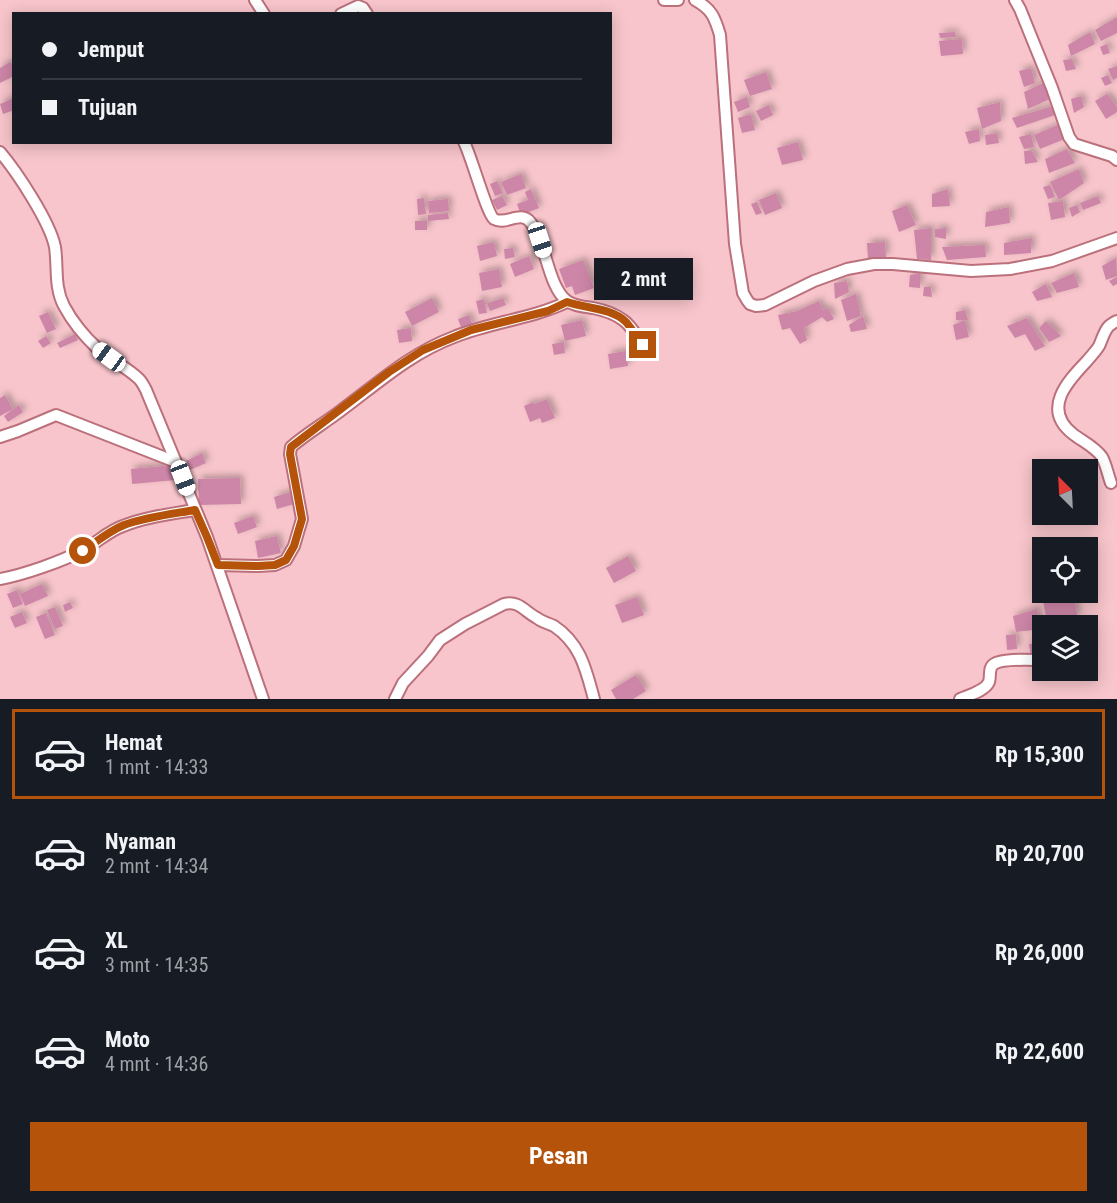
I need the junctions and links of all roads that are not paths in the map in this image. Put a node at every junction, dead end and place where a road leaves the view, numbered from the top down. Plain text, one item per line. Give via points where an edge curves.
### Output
1 (663, 0) edge
2 (678, 0) edge
3 (695, 0) edge
4 (1015, 0) edge
5 (345, 12) edge
6 (366, 12) edge
7 (465, 144) edge
8 (0, 152) edge
9 (1117, 160) edge
10 (1117, 238) edge
11 (567, 302) junction
12 (1117, 321) edge
13 (643, 345) dead end
14 (0, 437) edge
15 (176, 462) junction
16 (1112, 483) dead end
17 (195, 510) junction
18 (218, 565) junction
19 (0, 579) edge
20 (1032, 660) edge
21 (262, 699) edge
22 (395, 699) edge
23 (594, 699) edge
24 (960, 699) edge

1 - 2 street
3 - 10 street via 711,12 720,35 735,244 743,293 750,304 765,305 814,281 874,264 971,271 1010,269 1052,261
4 - 9 street via 1069,137 1074,144
5 - 6 street via 358,6
7 - 11 street via 489,215 501,222 521,216 532,223
8 - 15 street via 52,236 63,304 98,349 139,379
11 - 13 street via 603,310 624,320
11 - 18 street via 548,311 471,330 423,350 305,435 291,447 302,519 286,560 275,565
12 - 16 street via 1109,325 1098,347 1066,384 1058,414 1071,432 1102,457
14 - 15 street via 56,415
15 - 17 street
17 - 18 street
17 - 19 street via 123,525 83,551
18 - 21 street
20 - 24 street via 994,664 990,681
22 - 23 street via 403,683 440,640 510,602 572,641

